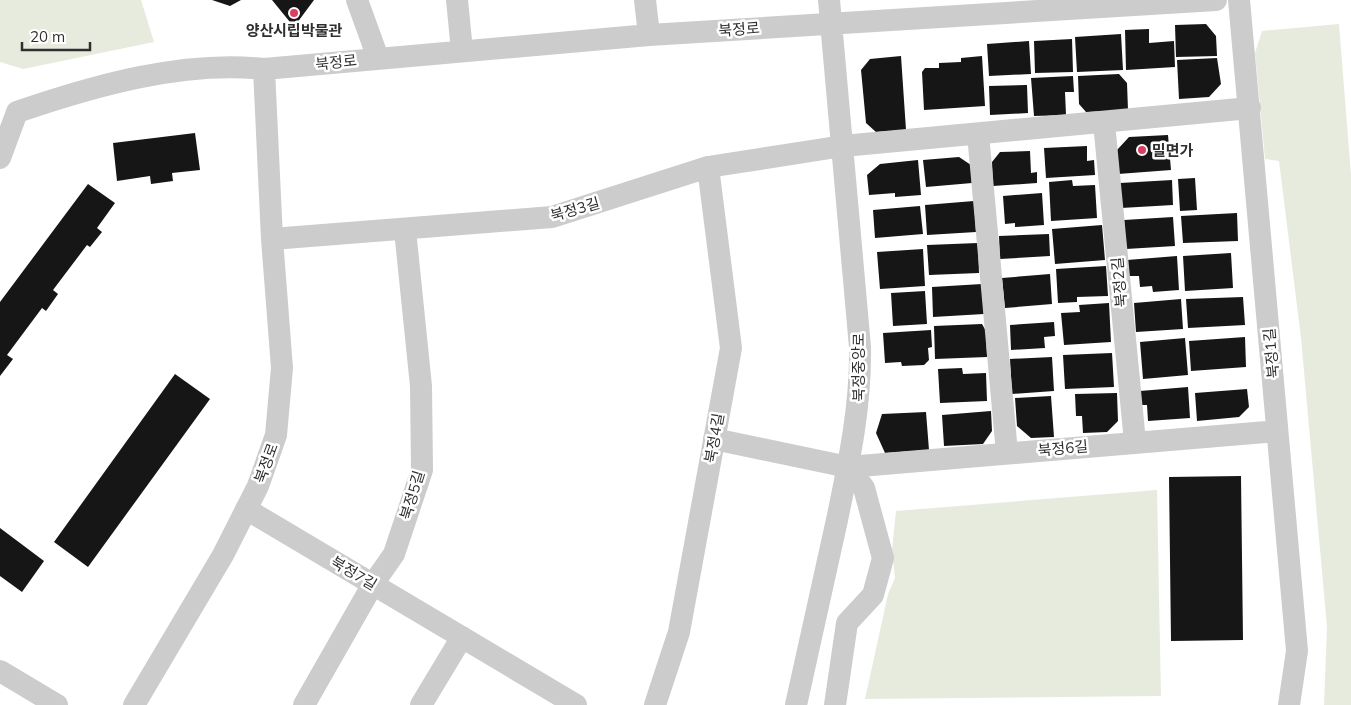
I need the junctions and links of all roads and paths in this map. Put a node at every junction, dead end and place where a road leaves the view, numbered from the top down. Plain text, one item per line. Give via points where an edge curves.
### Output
1 (357, 0) edge
2 (457, 0) edge
3 (645, 0) edge
4 (829, 0) edge
5 (1216, 0) edge
6 (1239, 0) edge
7 (1027, 6) edge
8 (832, 24) junction
9 (649, 35) junction
10 (462, 51) junction
11 (378, 58) junction
12 (264, 69) junction
13 (1250, 108) junction
14 (1104, 123) junction
15 (978, 134) junction
16 (843, 146) junction
17 (0, 158) edge
18 (708, 167) junction
19 (405, 230) junction
20 (272, 239) junction
21 (1277, 431) junction
22 (714, 440) junction
23 (1134, 442) junction
24 (1007, 453) junction
25 (848, 466) junction
26 (246, 509) junction
27 (373, 584) junction
28 (462, 637) junction
29 (0, 671) edge
30 (545, 697) edge
31 (57, 705) edge
32 (134, 705) edge
33 (304, 705) edge
34 (422, 705) edge
35 (576, 705) edge
36 (655, 705) edge
37 (796, 705) edge
38 (835, 705) edge
39 (1289, 705) edge

1 - 11 street
2 - 10 street
3 - 9 street
4 - 8 street, 북정중앙로
5 - 7 street, 북정로
6 - 13 street, 북정1길
7 - 8 street, 북정로
8 - 9 street, 북정로
8 - 16 street, 북정중앙로
9 - 10 street, 북정로
10 - 11 street, 북정로
11 - 12 street, 북정로
12 - 17 street, 북정로 via 233,66 162,74 84,89 17,112
12 - 20 street, 북정로
13 - 14 street
13 - 21 street, 북정1길
14 - 15 street
14 - 23 street, 북정2길
15 - 16 street
15 - 24 street
16 - 18 street, 북정3길
16 - 25 street, 북정중앙로 via 860,347 857,415
18 - 19 street, 북정3길 via 552,217
18 - 22 street, 북정4길 via 731,348
19 - 20 street, 북정3길
19 - 27 street, 북정5길 via 421,386 422,470 394,554
20 - 26 street, 북정로 via 282,368 279,404 276,435
21 - 23 street, 북정6길
21 - 39 street, 북정1길 via 1297,651
22 - 25 street, 북정6길
22 - 36 street, 북정4길 via 679,632
23 - 24 street, 북정6길
24 - 25 street, 북정6길
25 - 37 street, 북정중앙로
25 - 38 street via 864,488 884,558 873,595 847,623
26 - 27 street, 북정7길
26 - 32 street, 북정로 via 223,555
27 - 28 street, 북정7길
27 - 33 street, 북정5길
28 - 30 street, 북정7길
28 - 34 street
29 - 31 street
30 - 35 street, 북정7길

